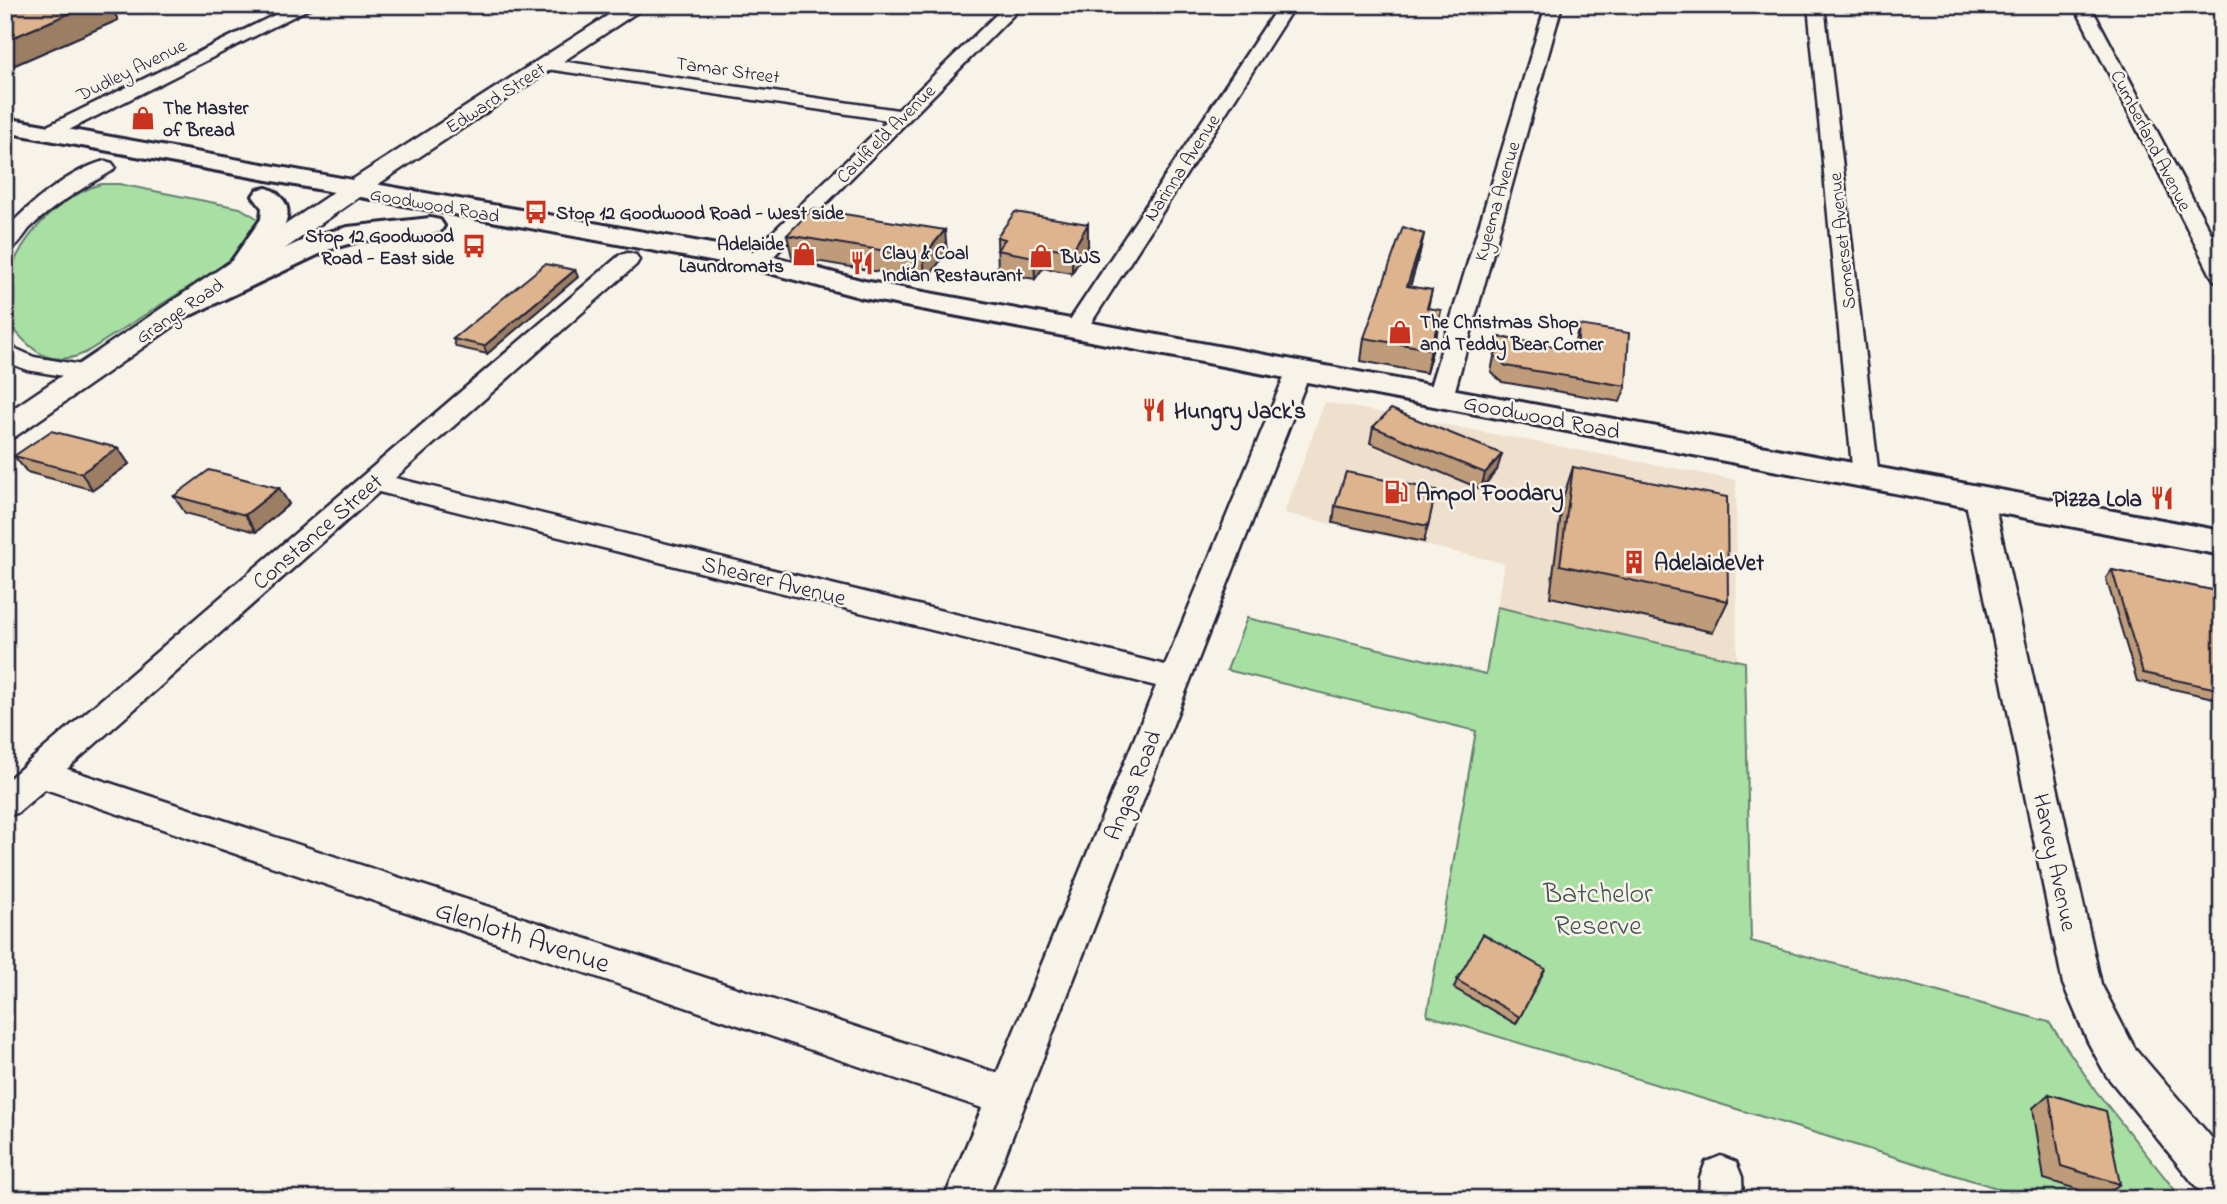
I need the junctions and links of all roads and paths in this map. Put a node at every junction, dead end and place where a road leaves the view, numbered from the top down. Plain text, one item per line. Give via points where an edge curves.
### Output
1 (308, 5) edge
2 (638, 5) edge
3 (990, 5) edge
4 (1287, 5) edge
5 (1816, 5) edge
6 (2082, 5) edge
7 (1014, 7) edge
8 (1549, 7) edge
9 (547, 64) junction
10 (902, 116) junction
11 (5, 125) edge
12 (48, 133) junction
13 (5, 148) edge
14 (105, 167) junction
15 (353, 190) junction
16 (266, 196) junction
17 (330, 208) junction
18 (430, 226) junction
19 (5, 245) edge
20 (628, 260) junction
21 (756, 261) junction
22 (240, 269) junction
23 (2222, 275) edge
24 (863, 289) junction
25 (182, 308) junction
26 (1076, 329) junction
27 (5, 351) edge
28 (1299, 370) junction
29 (88, 373) junction
30 (1440, 397) junction
31 (5, 429) edge
32 (1866, 477) junction
33 (374, 482) junction
34 (1979, 498) junction
35 (2222, 544) edge
36 (1175, 679) junction
37 (39, 773) junction
38 (5, 803) edge
39 (1007, 1097) junction
40 (2222, 1185) edge
41 (966, 1199) edge

1 - 12 street, Dudley Avenue
2 - 9 street, Edward Street
3 - 7 street
4 - 26 street, Narinna Avenue
5 - 32 street, Somerset Avenue
6 - 23 street, Cumberland Avenue
7 - 10 street, Caulfield Avenue
8 - 30 street, Kyeema Avenue
9 - 10 street, Tamar Street
9 - 15 street, Edward Street
10 - 21 street, Caulfield Avenue
11 - 12 main road, Goodwood Road
12 - 15 main road, Goodwood Road
13 - 14 main road, Goodwood Road
14 - 16 main road, Goodwood Road
14 - 19 street via 34,213
15 - 17 street, Grange Road
15 - 21 main road, Goodwood Road
16 - 17 main road, Goodwood Road
16 - 22 main road via 275,208 275,219
17 - 18 main road, Goodwood Road
17 - 22 street, Grange Road
18 - 20 main road, Goodwood Road
18 - 25 main road via 358,233 320,243
20 - 24 main road, Goodwood Road via 738,278
20 - 33 street, Constance Street
21 - 24 main road, Goodwood Road
22 - 25 street, Grange Road
24 - 26 main road, Goodwood Road
25 - 29 street, Grange Road
26 - 28 main road, Goodwood Road
27 - 29 street via 27,363
28 - 30 main road, Goodwood Road
28 - 36 street, Angas Road
29 - 31 street, Grange Road
30 - 32 main road, Goodwood Road
32 - 34 main road, Goodwood Road
33 - 36 street, Shearer Avenue
33 - 37 street, Constance Street
34 - 35 main road, Goodwood Road
34 - 40 street, Harvey Avenue via 2082,984 2100,1028 2127,1071
36 - 39 street, Angas Road
37 - 38 street, Constance Street
37 - 39 street, Glenloth Avenue
39 - 41 street, Angas Road

